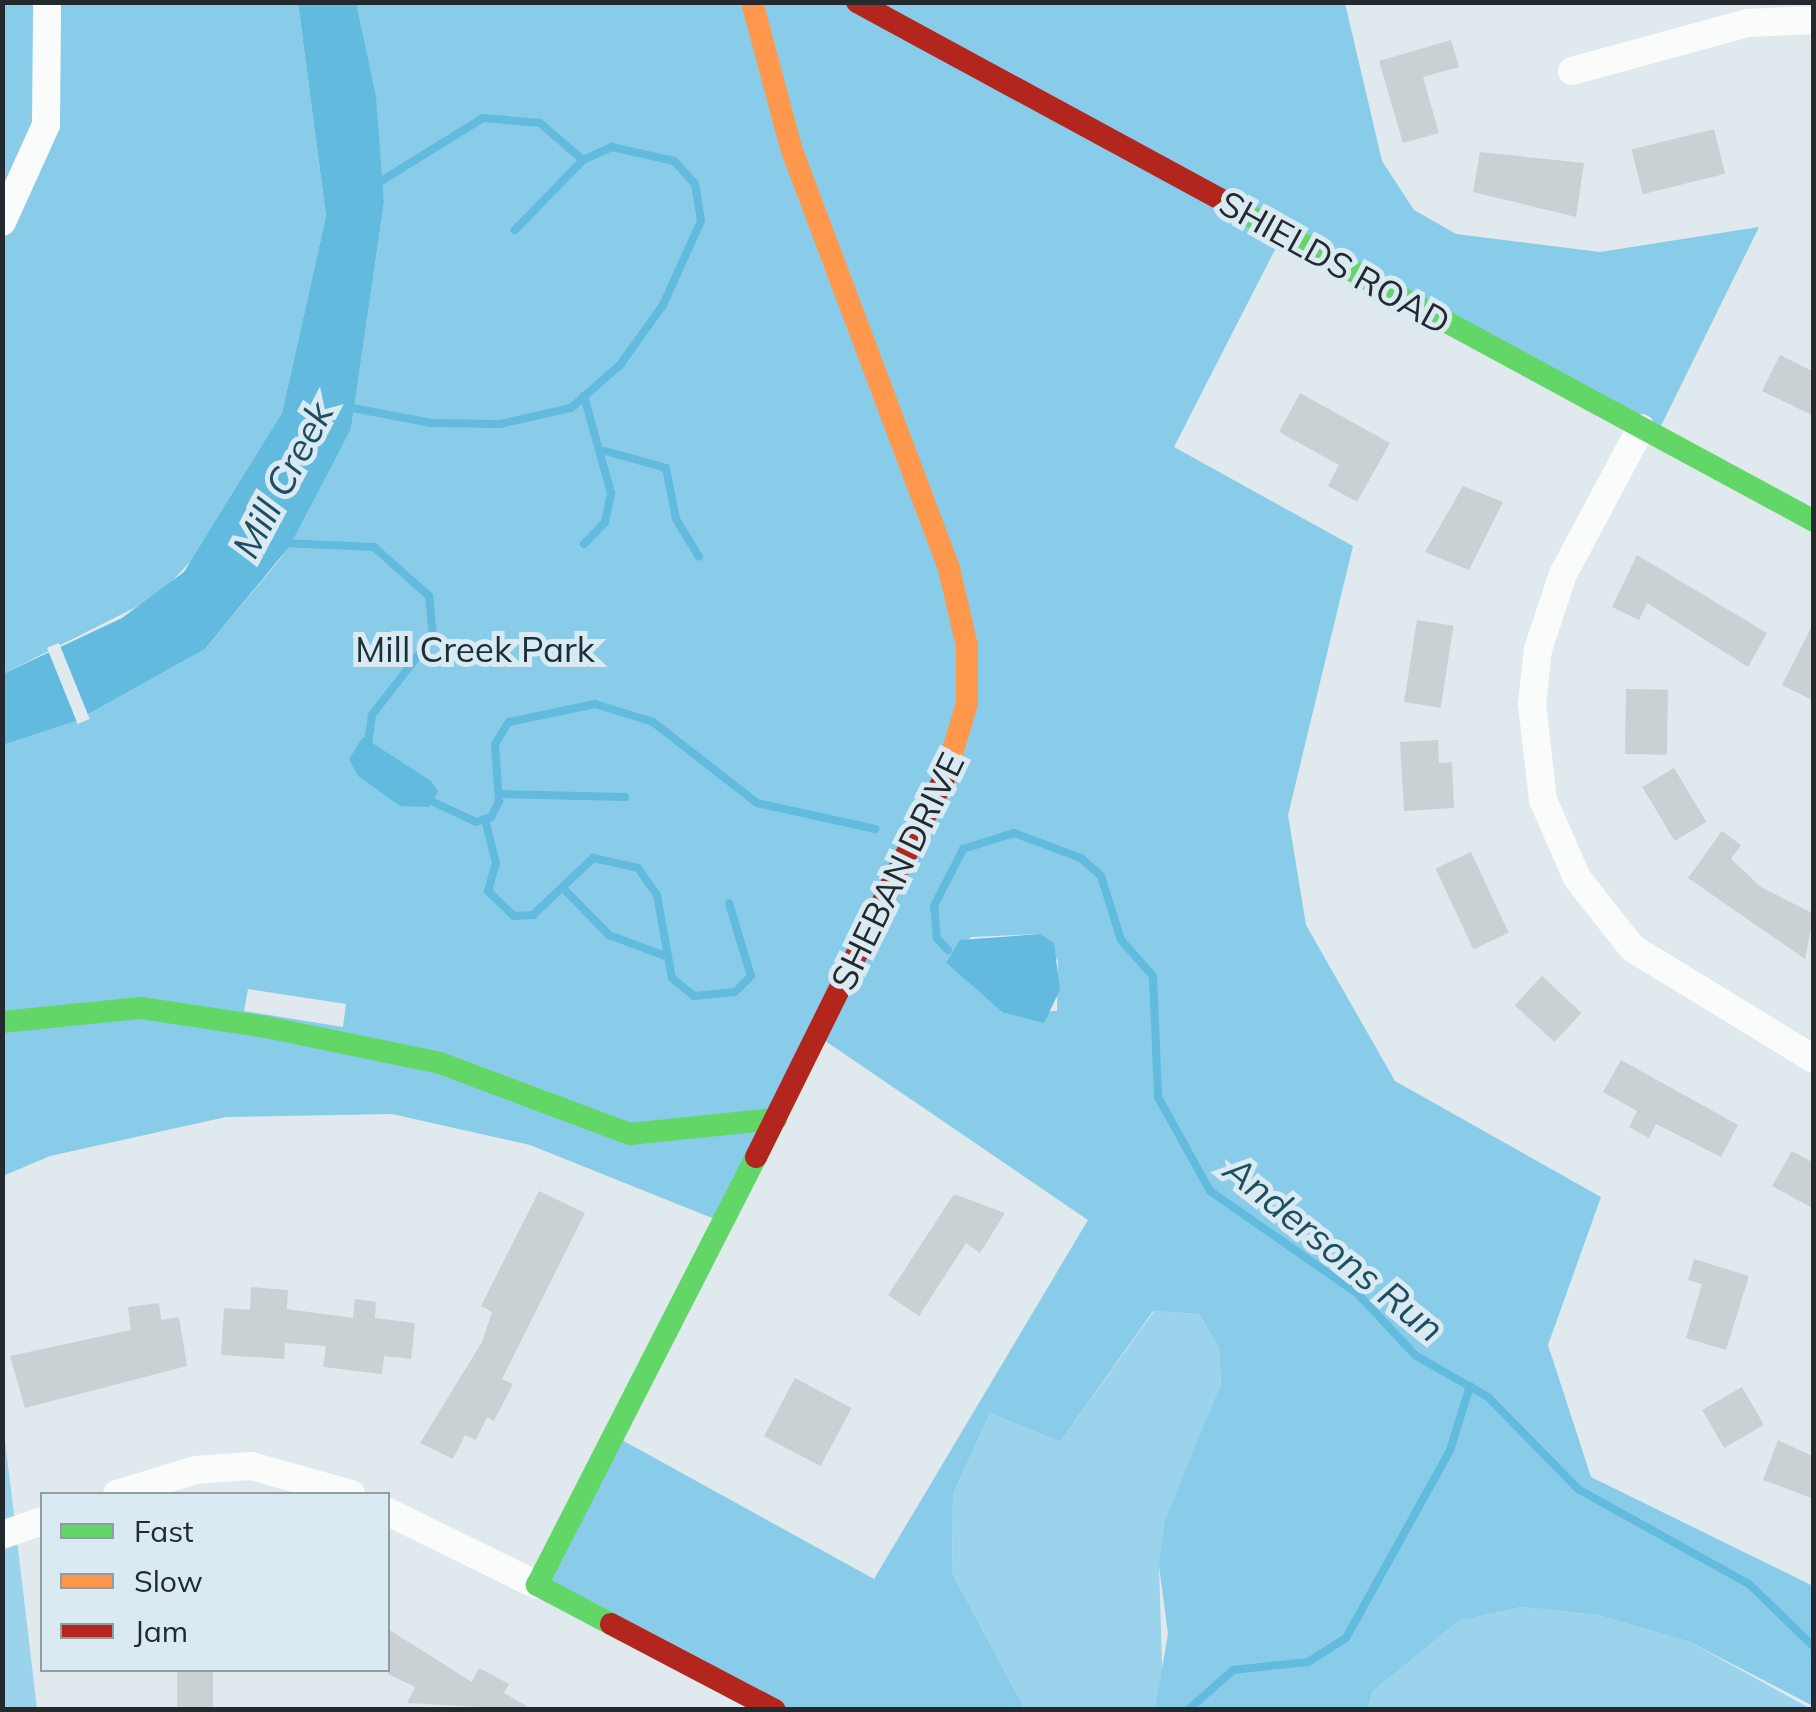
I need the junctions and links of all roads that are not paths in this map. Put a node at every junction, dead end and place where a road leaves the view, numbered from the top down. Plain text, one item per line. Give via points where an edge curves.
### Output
1 (47, 2) edge
2 (752, 2) edge
3 (857, 2) edge
4 (1814, 20) edge
5 (1572, 71) dead end
6 (2, 222) edge
7 (1641, 428) junction
8 (1814, 521) edge
9 (2, 1022) edge
10 (1814, 1059) edge
11 (776, 1119) junction
12 (124, 1492) edge
13 (344, 1492) edge
14 (390, 1513) edge
15 (40, 1522) edge
16 (2, 1536) edge
17 (537, 1585) junction
18 (775, 1710) edge

1 - 6 street via 46,125
2 - 11 street, SHEBAN DRIVE via 791,148 950,570 969,678 960,741 936,803
3 - 7 street, SHIELDS ROAD
4 - 5 street via 1748,23
7 - 8 street, SHIELDS ROAD
7 - 10 street via 1563,574 1538,649 1532,704 1543,800 1577,878 1632,948
9 - 11 street via 141,1008 266,1027 440,1062 630,1134
11 - 17 street, SHEBAN DRIVE
12 - 13 street via 196,1470 251,1466
14 - 17 street
15 - 16 street
17 - 18 street

